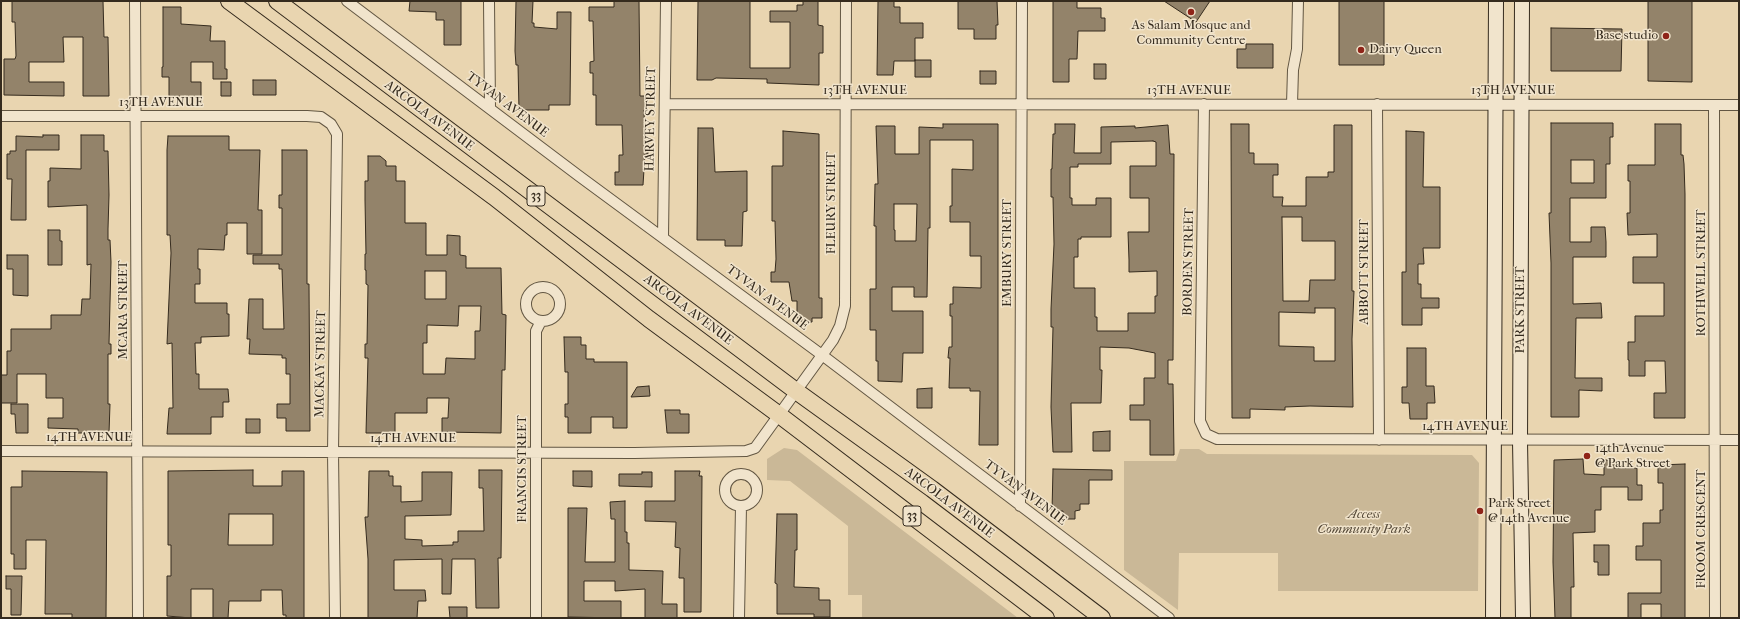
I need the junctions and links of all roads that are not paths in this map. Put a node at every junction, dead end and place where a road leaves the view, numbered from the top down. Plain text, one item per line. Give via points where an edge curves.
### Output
1 (135, 1) edge
2 (229, 1) edge
3 (277, 1) edge
4 (347, 1) edge
5 (489, 1) edge
6 (666, 1) edge
7 (846, 1) edge
8 (1022, 1) edge
9 (1298, 1) edge
10 (1496, 1) edge
11 (1522, 1) edge
12 (665, 104) junction
13 (846, 104) junction
14 (1022, 104) junction
15 (1204, 104) junction
16 (1292, 104) junction
17 (1377, 104) junction
18 (1496, 104) junction
19 (1521, 104) junction
20 (1714, 105) junction
21 (1739, 106) edge
22 (490, 108) junction
23 (1, 116) edge
24 (136, 117) junction
25 (321, 117) joint
26 (663, 237) junction
27 (541, 320) dead end
28 (822, 355) junction
29 (796, 391) junction
30 (778, 414) junction
31 (1200, 421) joint
32 (1379, 440) junction
33 (1715, 440) junction
34 (1739, 440) edge
35 (1495, 441) junction
36 (1520, 441) junction
37 (1, 451) edge
38 (138, 451) junction
39 (332, 452) junction
40 (536, 452) junction
41 (741, 506) dead end
42 (1020, 506) junction
43 (138, 618) edge
44 (335, 618) edge
45 (536, 618) edge
46 (739, 618) edge
47 (1046, 618) edge
48 (1102, 618) edge
49 (1169, 618) edge
50 (1493, 618) edge
51 (1523, 618) edge
52 (1715, 618) edge

1 - 24 street, MCARA STREET
2 - 30 main road, ARCOLA AVENUE / 33 via 494,197 649,319
3 - 29 main road, ARCOLA AVENUE / 33
4 - 22 street, TYVAN AVENUE
5 - 22 street
6 - 12 street, HARVEY STREET
7 - 13 street, FLEURY STREET
8 - 14 street, EMBURY STREET
9 - 16 street via 1298,49 1293,70
10 - 18 main road, PARK STREET
11 - 19 main road, PARK STREET
12 - 13 street, 13TH AVENUE
12 - 26 street, HARVEY STREET
13 - 14 street, 13TH AVENUE
13 - 28 street, FLEURY STREET via 845,306 840,326
14 - 15 street, 13TH AVENUE
14 - 42 street, EMBURY STREET
15 - 16 street, 13TH AVENUE
15 - 31 street, BORDEN STREET
16 - 17 street, 13TH AVENUE
17 - 18 street, 13TH AVENUE
17 - 32 street, ABBOTT STREET
18 - 19 street, 13TH AVENUE
18 - 35 main road, PARK STREET
19 - 20 street, 13TH AVENUE
19 - 36 main road, PARK STREET
20 - 21 street
20 - 33 street, ROTHWELL STREET
22 - 26 street, TYVAN AVENUE
23 - 24 street, 13TH AVENUE
24 - 25 street, 13TH AVENUE
24 - 38 street, MCARA STREET
25 - 39 street, MACKAY STREET via 331,124 336,134
26 - 28 street, TYVAN AVENUE
27 - 40 street, FRANCIS STREET via 536,331
28 - 29 street, FLEURY STREET
28 - 42 street, TYVAN AVENUE
29 - 30 street, 14TH AVENUE
29 - 48 main road, ARCOLA AVENUE / 33 via 932,489
30 - 40 street, 14TH AVENUE via 755,448 746,451
30 - 47 main road, ARCOLA AVENUE / 33
31 - 32 street, 14TH AVENUE via 1206,434 1218,439
32 - 35 street, 14TH AVENUE
33 - 34 street, 14TH AVENUE
33 - 36 street, 14TH AVENUE
33 - 52 street, FROOM CRESCENT
35 - 36 street, 14TH AVENUE
35 - 50 main road, PARK STREET
36 - 51 main road, PARK STREET
37 - 38 street, 14TH AVENUE
38 - 39 street, 14TH AVENUE
38 - 43 street, MCARA STREET
39 - 40 street, 14TH AVENUE
39 - 44 street, MACKAY STREET
40 - 45 street, FRANCIS STREET
41 - 46 street
42 - 49 street, TYVAN AVENUE

